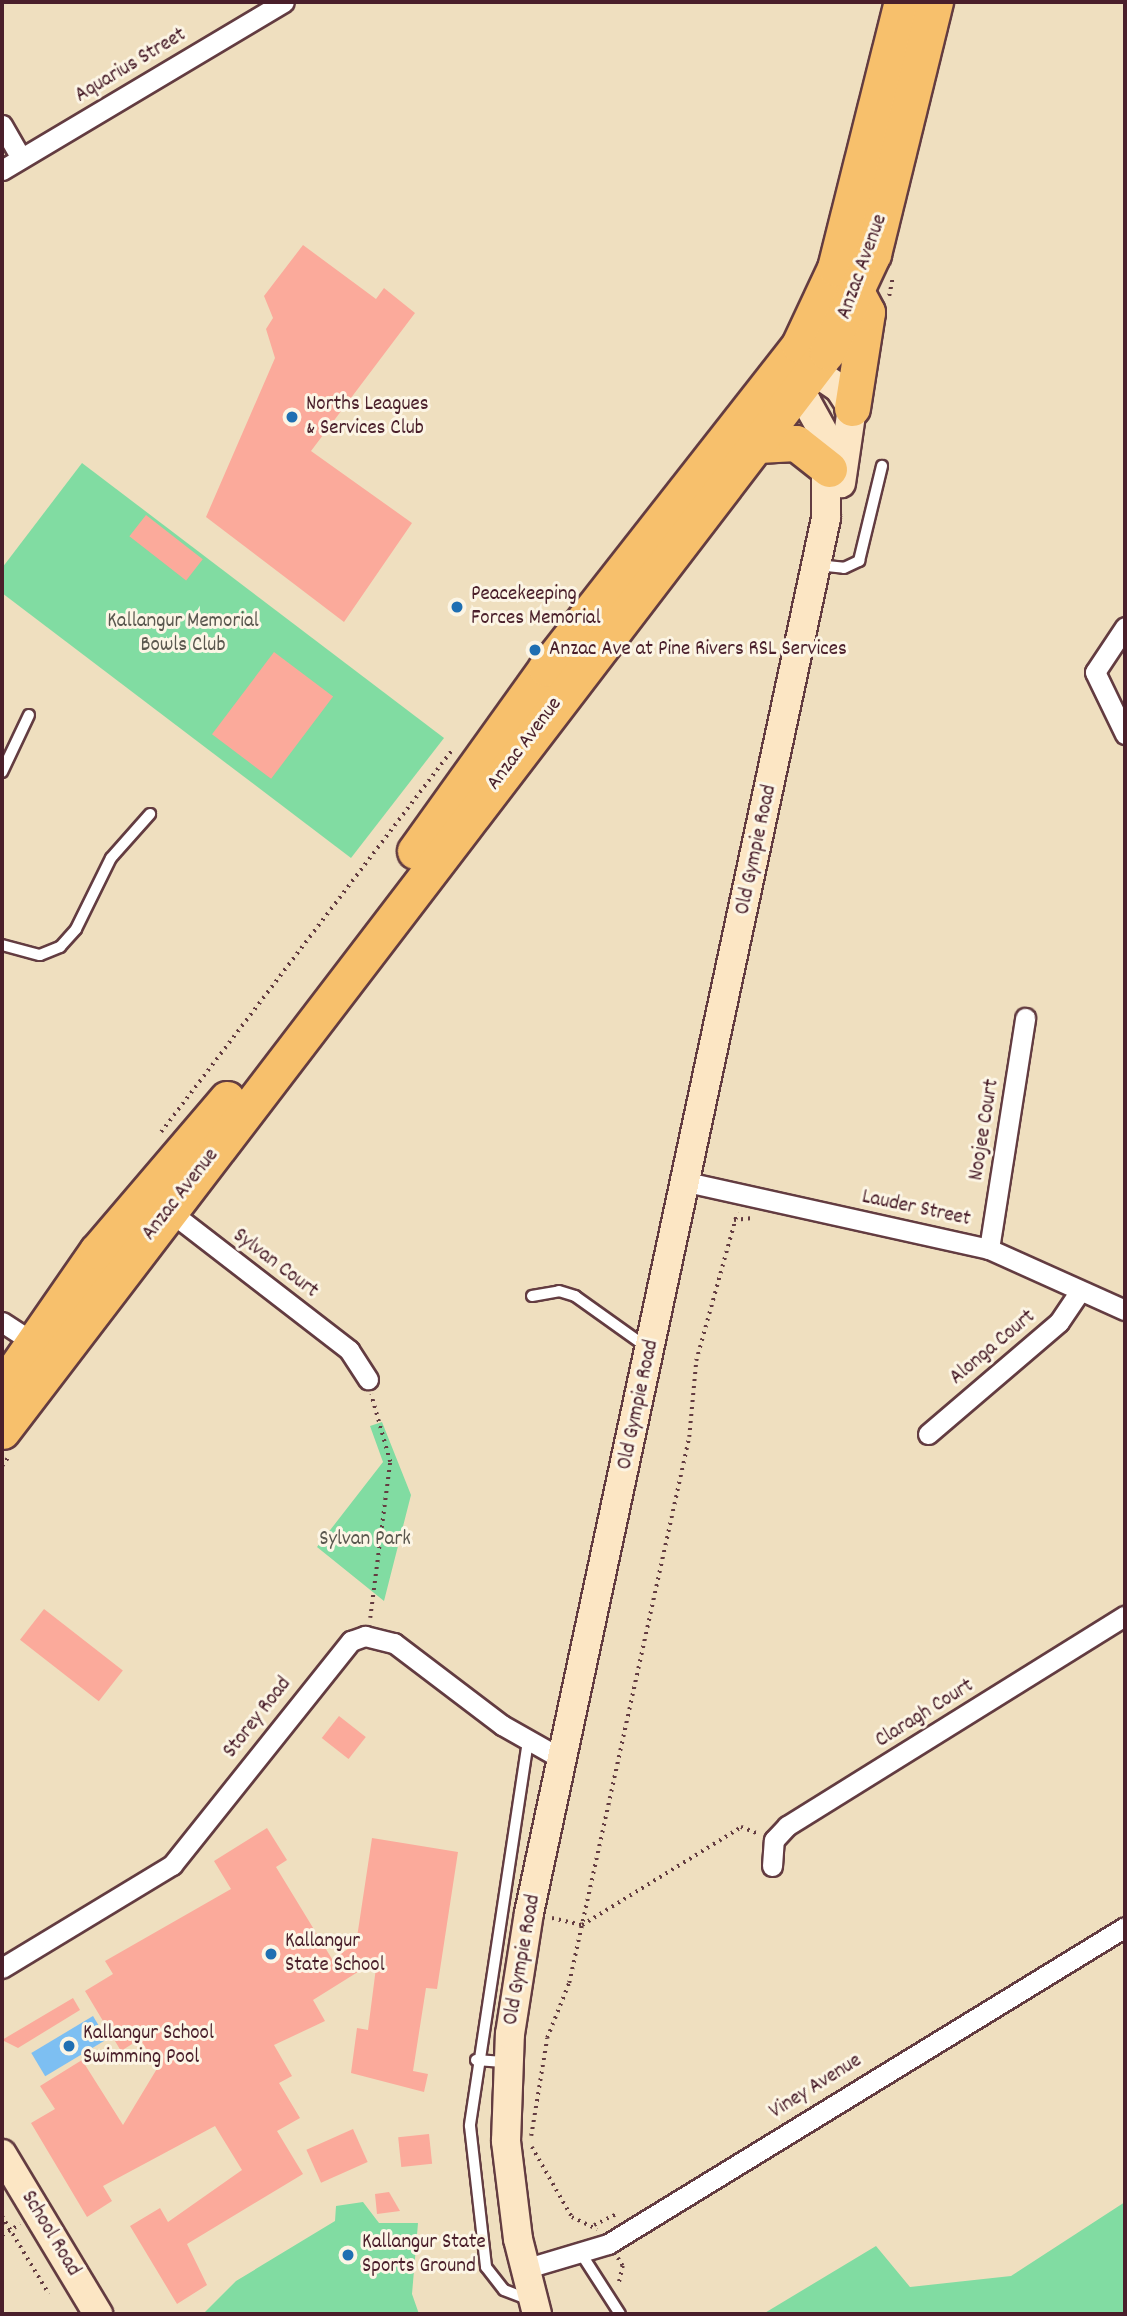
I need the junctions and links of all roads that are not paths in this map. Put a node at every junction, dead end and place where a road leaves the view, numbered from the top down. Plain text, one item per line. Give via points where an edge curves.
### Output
1 (284, 2) edge
2 (902, 2) edge
3 (935, 2) edge
4 (2, 125) edge
5 (21, 158) junction
6 (2, 170) edge
7 (858, 295) junction
8 (796, 373) junction
9 (852, 408) junction
10 (758, 445) junction
11 (882, 466) dead end
12 (829, 484) junction
13 (817, 565) junction
14 (1125, 627) edge
15 (29, 715) dead end
16 (1125, 734) edge
17 (486, 749) junction
18 (2, 772) edge
19 (150, 814) dead end
20 (2, 945) edge
21 (1025, 1018) dead end
22 (687, 1182) junction
23 (157, 1201) junction
24 (989, 1249) junction
25 (1080, 1291) junction
26 (532, 1296) dead end
27 (1125, 1310) edge
28 (2, 1322) edge
29 (45, 1350) junction
30 (651, 1350) junction
31 (368, 1379) road end
32 (2, 1388) edge
33 (2, 1431) edge
34 (928, 1434) dead end
35 (1125, 1616) edge
36 (528, 1741) junction
37 (562, 1759) junction
38 (772, 1866) dead end
39 (1125, 1927) edge
40 (2, 1968) edge
41 (476, 2060) junction
42 (508, 2062) junction
43 (2, 2154) edge
44 (582, 2255) junction
45 (524, 2269) junction
46 (534, 2307) edge
47 (98, 2314) edge
48 (620, 2314) edge

1 - 5 street, Aquarius Street
2 - 8 highway, Anzac Avenue via 835,268
3 - 7 highway, Anzac Avenue
4 - 5 street
5 - 6 street, Aquarius Street
7 - 8 highway, Anzac Avenue
7 - 9 highway via 867,312
8 - 9 main road via 839,388
8 - 10 highway, Anzac Avenue
8 - 12 main road, Old Gympie Road via 827,437
8 - 17 highway, Anzac Avenue
9 - 12 main road, Old Gympie Road via 841,483
10 - 12 highway via 796,443
10 - 17 highway, Anzac Avenue
11 - 13 lane via 859,561 844,568
12 - 13 main road, Old Gympie Road
13 - 22 main road, Old Gympie Road
14 - 16 street via 1095,672
15 - 18 lane
17 - 23 highway, Anzac Avenue
19 - 20 lane via 111,858 76,929 60,947 40,955
21 - 24 street, Noojee Court
22 - 24 street, Lauder Street
22 - 30 main road, Old Gympie Road
23 - 29 highway, Anzac Avenue
23 - 31 street, Sylvan Court via 349,1350
24 - 25 street, Lauder Street
25 - 27 street, Lauder Street
25 - 34 street, Alonga Court via 1059,1322
26 - 30 lane via 559,1290 575,1296
28 - 29 street
29 - 32 highway, Anzac Avenue
29 - 33 highway, Anzac Avenue
30 - 37 main road, Old Gympie Road
35 - 38 street, Claragh Court via 774,1840
36 - 37 street
36 - 40 street, Storey Road via 394,1643 365,1636 340,1650 172,1865
36 - 41 lane
37 - 42 main road, Old Gympie Road via 529,1913
39 - 44 street, Viney Avenue via 608,2244
41 - 42 lane
41 - 46 lane via 470,2126 486,2267 504,2290
42 - 45 main road, Old Gympie Road via 506,2141
43 - 47 main road, School Road
44 - 45 street, Viney Avenue
44 - 48 lane
45 - 46 main road, Old Gympie Road

